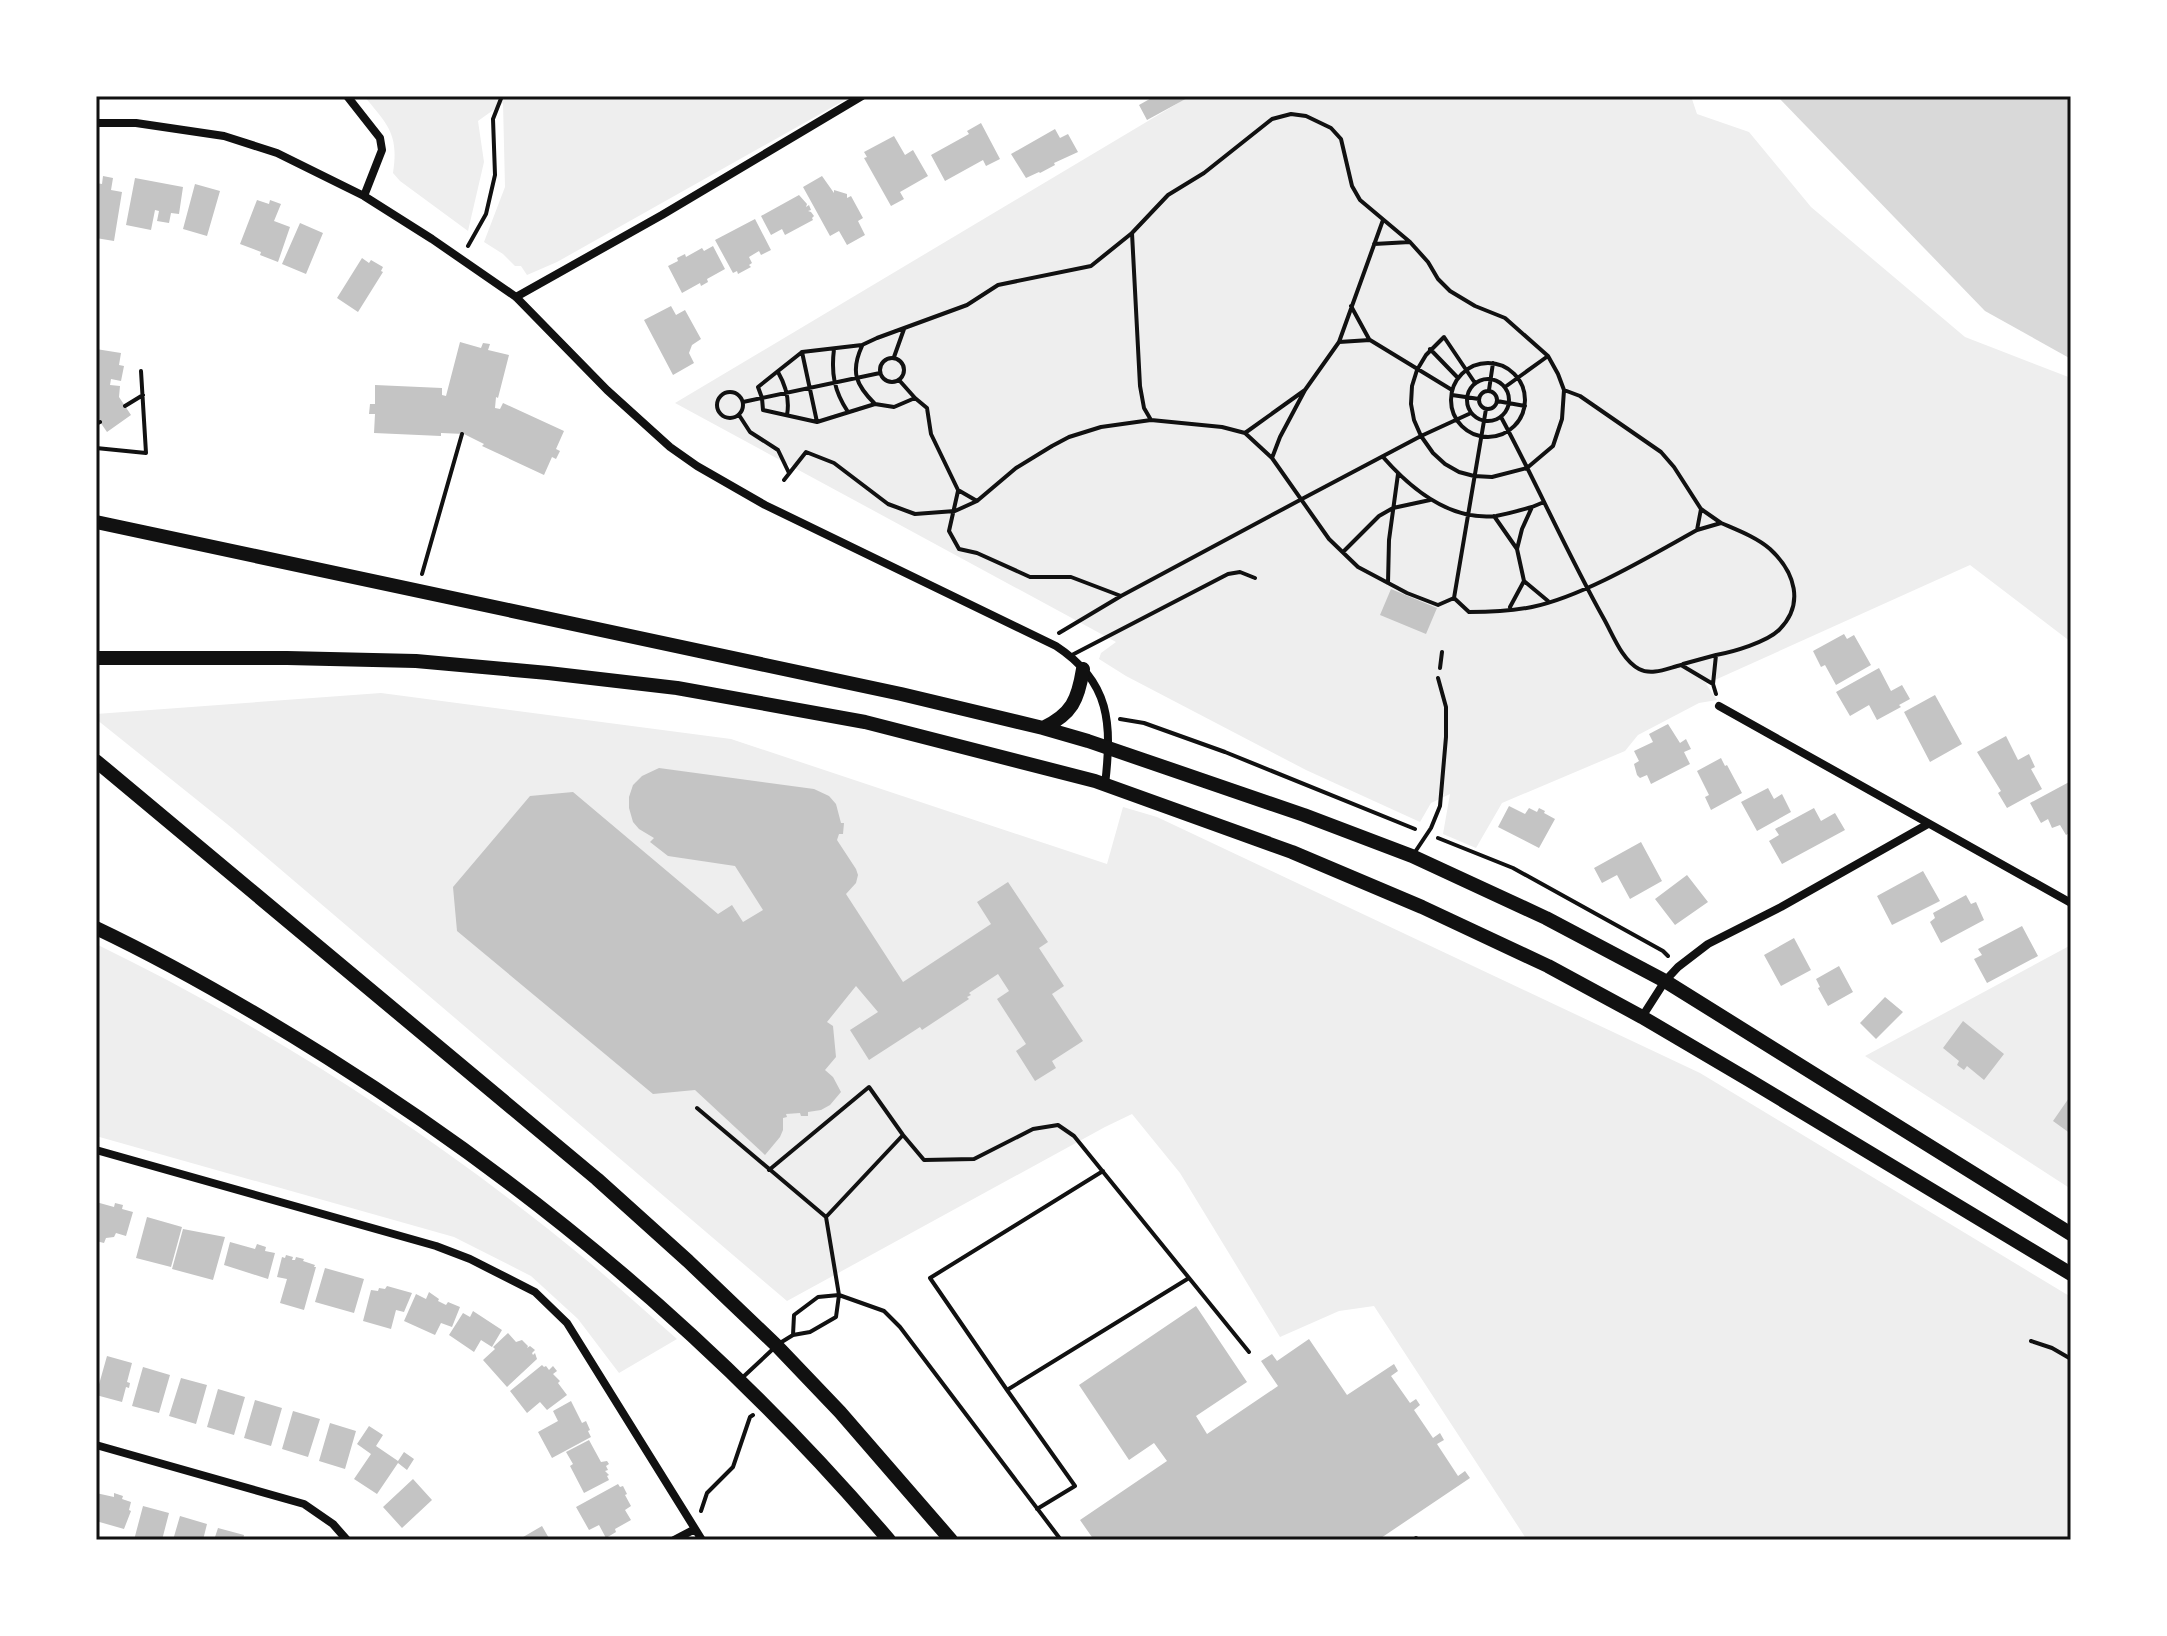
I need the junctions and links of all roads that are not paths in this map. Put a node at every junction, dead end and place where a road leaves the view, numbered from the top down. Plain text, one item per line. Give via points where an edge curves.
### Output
1 (347, 96) edge
2 (862, 96) edge
3 (96, 123) edge
4 (364, 196) junction
5 (516, 297) junction
6 (141, 371) dead end
7 (143, 395) junction
8 (125, 406) dead end
9 (96, 448) edge
10 (96, 522) edge
11 (1255, 578) dead end
12 (1070, 656) junction
13 (96, 658) edge
14 (1083, 669) junction
15 (1438, 678) dead end
16 (1719, 706) road end
17 (1043, 728) junction
18 (1110, 748) junction
19 (96, 761) edge
20 (1105, 785) junction
21 (1928, 824) junction
22 (1412, 856) junction
23 (2071, 903) edge
24 (96, 928) edge
25 (1665, 981) junction
26 (1642, 1017) junction
27 (697, 1108) dead end
28 (903, 1135) junction
29 (96, 1150) edge
30 (769, 1170) junction
31 (1103, 1171) junction
32 (826, 1217) junction
33 (2071, 1234) edge
34 (2071, 1274) edge
35 (1189, 1278) junction
36 (839, 1295) junction
37 (793, 1335) junction
38 (777, 1346) junction
39 (1249, 1352) dead end
40 (740, 1380) junction
41 (1007, 1390) junction
42 (96, 1445) edge
43 (1037, 1509) junction
44 (695, 1529) junction
45 (347, 1540) edge
46 (674, 1540) edge
47 (702, 1540) edge
48 (889, 1540) edge
49 (951, 1540) edge
50 (1061, 1540) edge

1 - 4 street via 380,138 382,150
2 - 5 street
3 - 4 street via 136,123 224,136 277,153
4 - 5 street
5 - 12 street via 617,399 697,466
6 - 7 lane
7 - 8 lane
7 - 9 lane via 146,453
10 - 17 main road
11 - 12 lane via 1228,574
12 - 14 street
13 - 20 main road via 416,661 677,688 865,722
14 - 17 main road via 1071,707
14 - 18 street via 1102,698
15 - 22 lane via 1446,707 1440,806
16 - 21 street
17 - 18 main road
18 - 20 street
18 - 22 main road
19 - 38 main road via 597,1179
20 - 26 main road via 1292,852 1422,907
21 - 23 street
21 - 25 street via 1708,944
22 - 25 main road
24 - 40 main road via 278,1026 452,1140 600,1253
25 - 26 street
25 - 33 main road
26 - 34 main road
27 - 30 lane
28 - 30 lane via 869,1087
28 - 31 lane via 924,1160 974,1159 1033,1129 1058,1125
28 - 32 lane
29 - 44 street via 436,1246 535,1292 567,1323
30 - 32 lane
31 - 35 lane
31 - 41 lane via 930,1278
32 - 36 lane
35 - 39 lane
35 - 41 lane
36 - 37 lane via 836,1317
36 - 37 lane via 818,1297 794,1315
36 - 43 lane via 892,1319
37 - 38 lane
38 - 40 lane
38 - 49 main road
40 - 48 main road
41 - 43 lane via 1075,1486
42 - 45 street via 304,1504
43 - 50 lane
44 - 46 street
44 - 47 street

